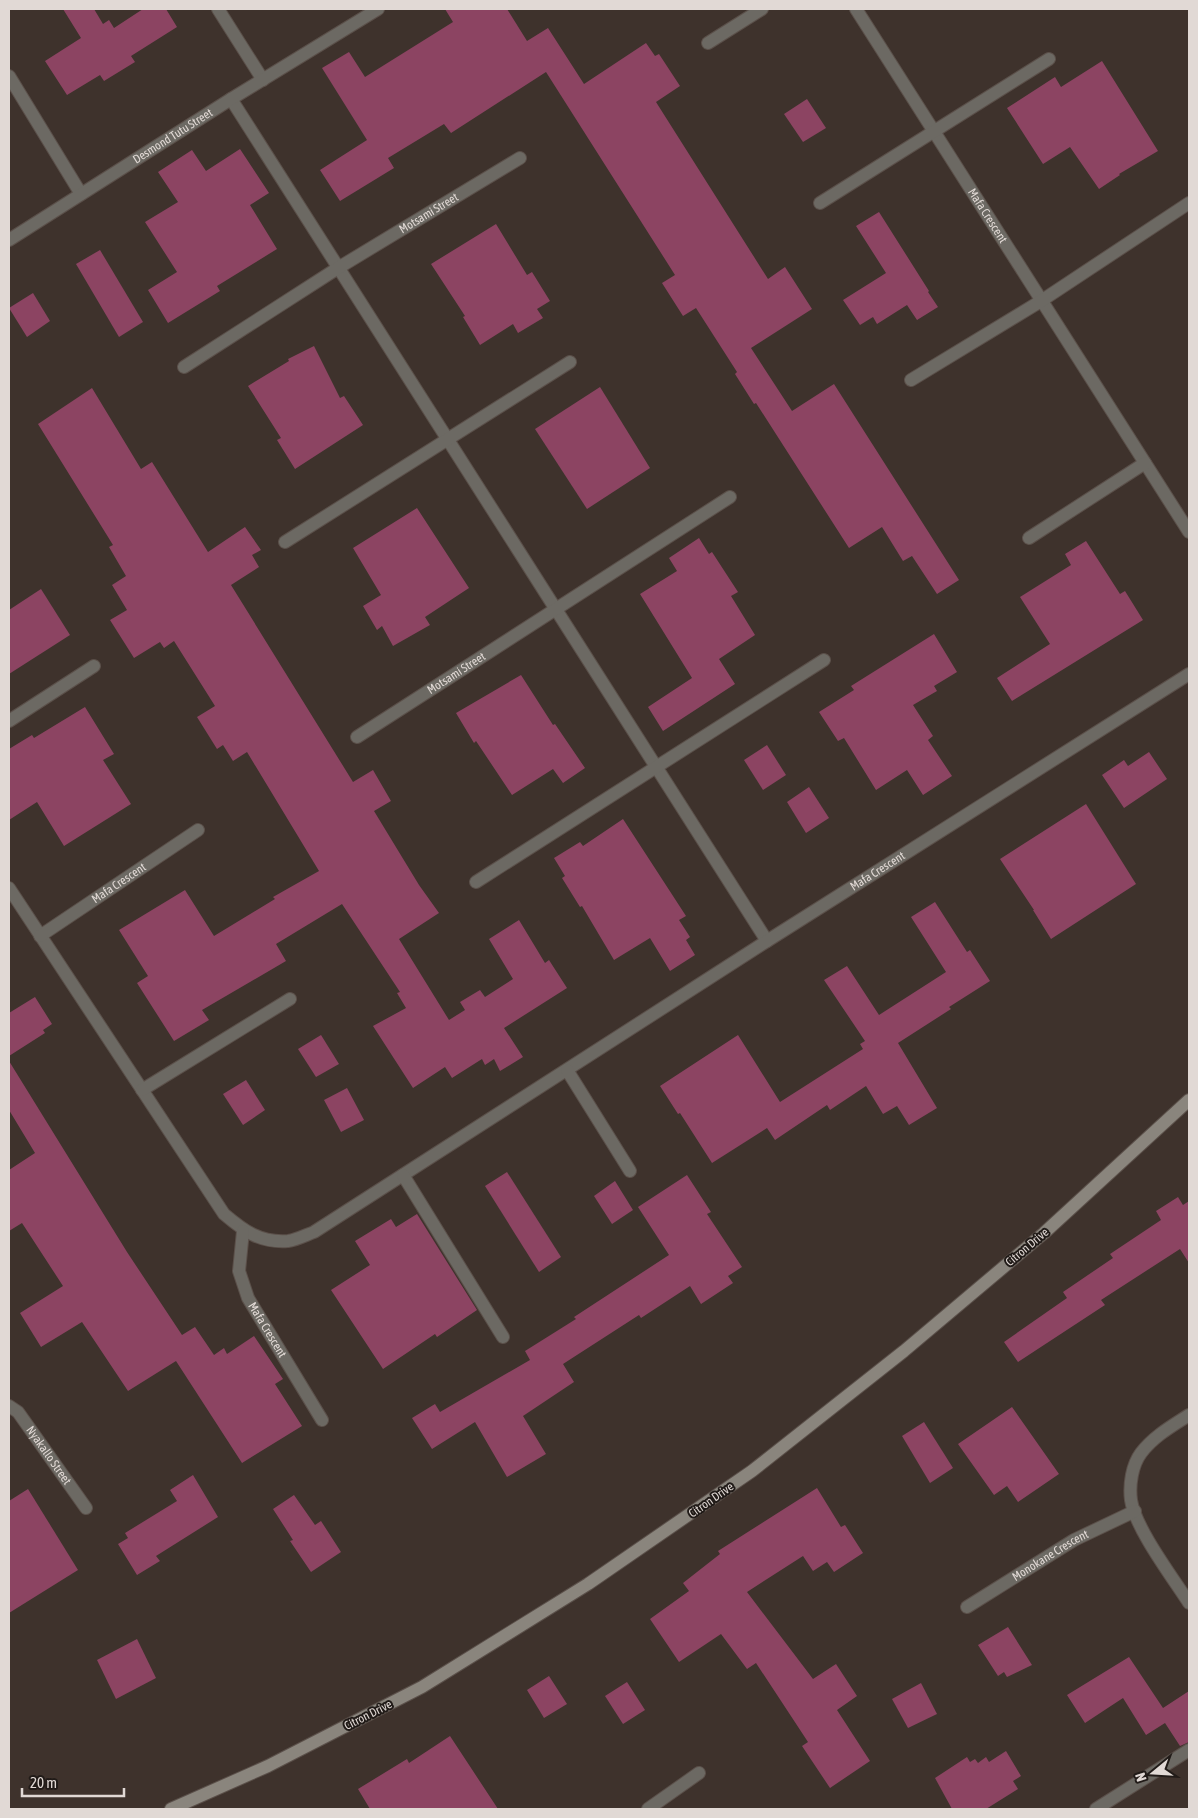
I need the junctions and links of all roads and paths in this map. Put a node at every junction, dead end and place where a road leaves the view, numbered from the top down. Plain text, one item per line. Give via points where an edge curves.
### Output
1 (218, 9) edge
2 (378, 9) edge
3 (762, 9) edge
4 (856, 9) edge
5 (708, 43) dead end
6 (1050, 59) dead end
7 (9, 76) edge
8 (263, 80) junction
9 (231, 99) junction
10 (934, 132) junction
11 (520, 158) dead end
12 (81, 194) junction
13 (820, 202) dead end
14 (1189, 203) edge
15 (9, 240) edge
16 (338, 268) junction
17 (1041, 301) junction
18 (570, 362) dead end
19 (184, 367) dead end
20 (911, 380) dead end
21 (447, 438) junction
22 (1145, 462) junction
23 (730, 497) dead end
24 (1189, 532) edge
25 (1029, 538) dead end
26 (285, 542) dead end
27 (556, 609) junction
28 (824, 660) dead end
29 (94, 666) dead end
30 (1189, 674) edge
31 (9, 721) edge
32 (357, 737) dead end
33 (657, 767) junction
34 (198, 830) dead end
35 (476, 882) dead end
36 (9, 888) edge
37 (40, 936) junction
38 (767, 941) junction
39 (290, 999) dead end
40 (566, 1070) junction
41 (142, 1090) junction
42 (1189, 1100) edge
43 (630, 1171) dead end
44 (403, 1175) junction
45 (243, 1231) junction
46 (503, 1337) dead end
47 (9, 1406) edge
48 (1189, 1415) edge
49 (322, 1420) dead end
50 (86, 1508) dead end
51 (1135, 1511) junction
52 (1189, 1603) edge
53 (967, 1607) dead end
54 (1189, 1750) edge
55 (699, 1773) dead end
56 (171, 1809) edge
57 (648, 1809) edge
58 (1096, 1809) edge

1 - 8 street
2 - 8 street, Desmond Tutu Street
3 - 5 street
4 - 10 street, Mafa Crescent
6 - 10 street
7 - 12 street
8 - 9 street, Desmond Tutu Street
9 - 12 street, Desmond Tutu Street
9 - 16 street
10 - 13 street
10 - 17 street, Mafa Crescent
11 - 16 street, Motsami Street
12 - 15 street, Desmond Tutu Street
14 - 17 street
16 - 19 street, Motsami Street
16 - 21 street
17 - 20 street
17 - 22 street, Mafa Crescent
18 - 21 street
21 - 26 street
21 - 27 street
22 - 24 street, Mafa Crescent
22 - 25 street
23 - 27 street, Motsami Street
27 - 32 street, Motsami Street
27 - 33 street
28 - 33 street
29 - 31 street
30 - 38 street, Mafa Crescent
33 - 35 street
33 - 38 street
34 - 37 street, Mafa Crescent
36 - 37 street, Mafa Crescent
37 - 41 street, Mafa Crescent
38 - 40 street, Mafa Crescent
39 - 41 street
40 - 43 street
40 - 44 street, Mafa Crescent
41 - 45 street, Mafa Crescent via 224,1214
42 - 56 street, Citron Drive via 1044,1232 752,1472 588,1584 422,1687 268,1766
44 - 45 street, Mafa Crescent via 314,1232 289,1241 266,1239
44 - 46 street
45 - 49 street, Mafa Crescent via 240,1271 248,1298
47 - 50 street, Nyakallo Street via 18,1412
48 - 51 street via 1159,1434 1140,1454 1131,1475 1131,1500
51 - 52 street via 1140,1526
51 - 53 street, Monokane Crescent via 1074,1540
54 - 58 street
55 - 57 street

